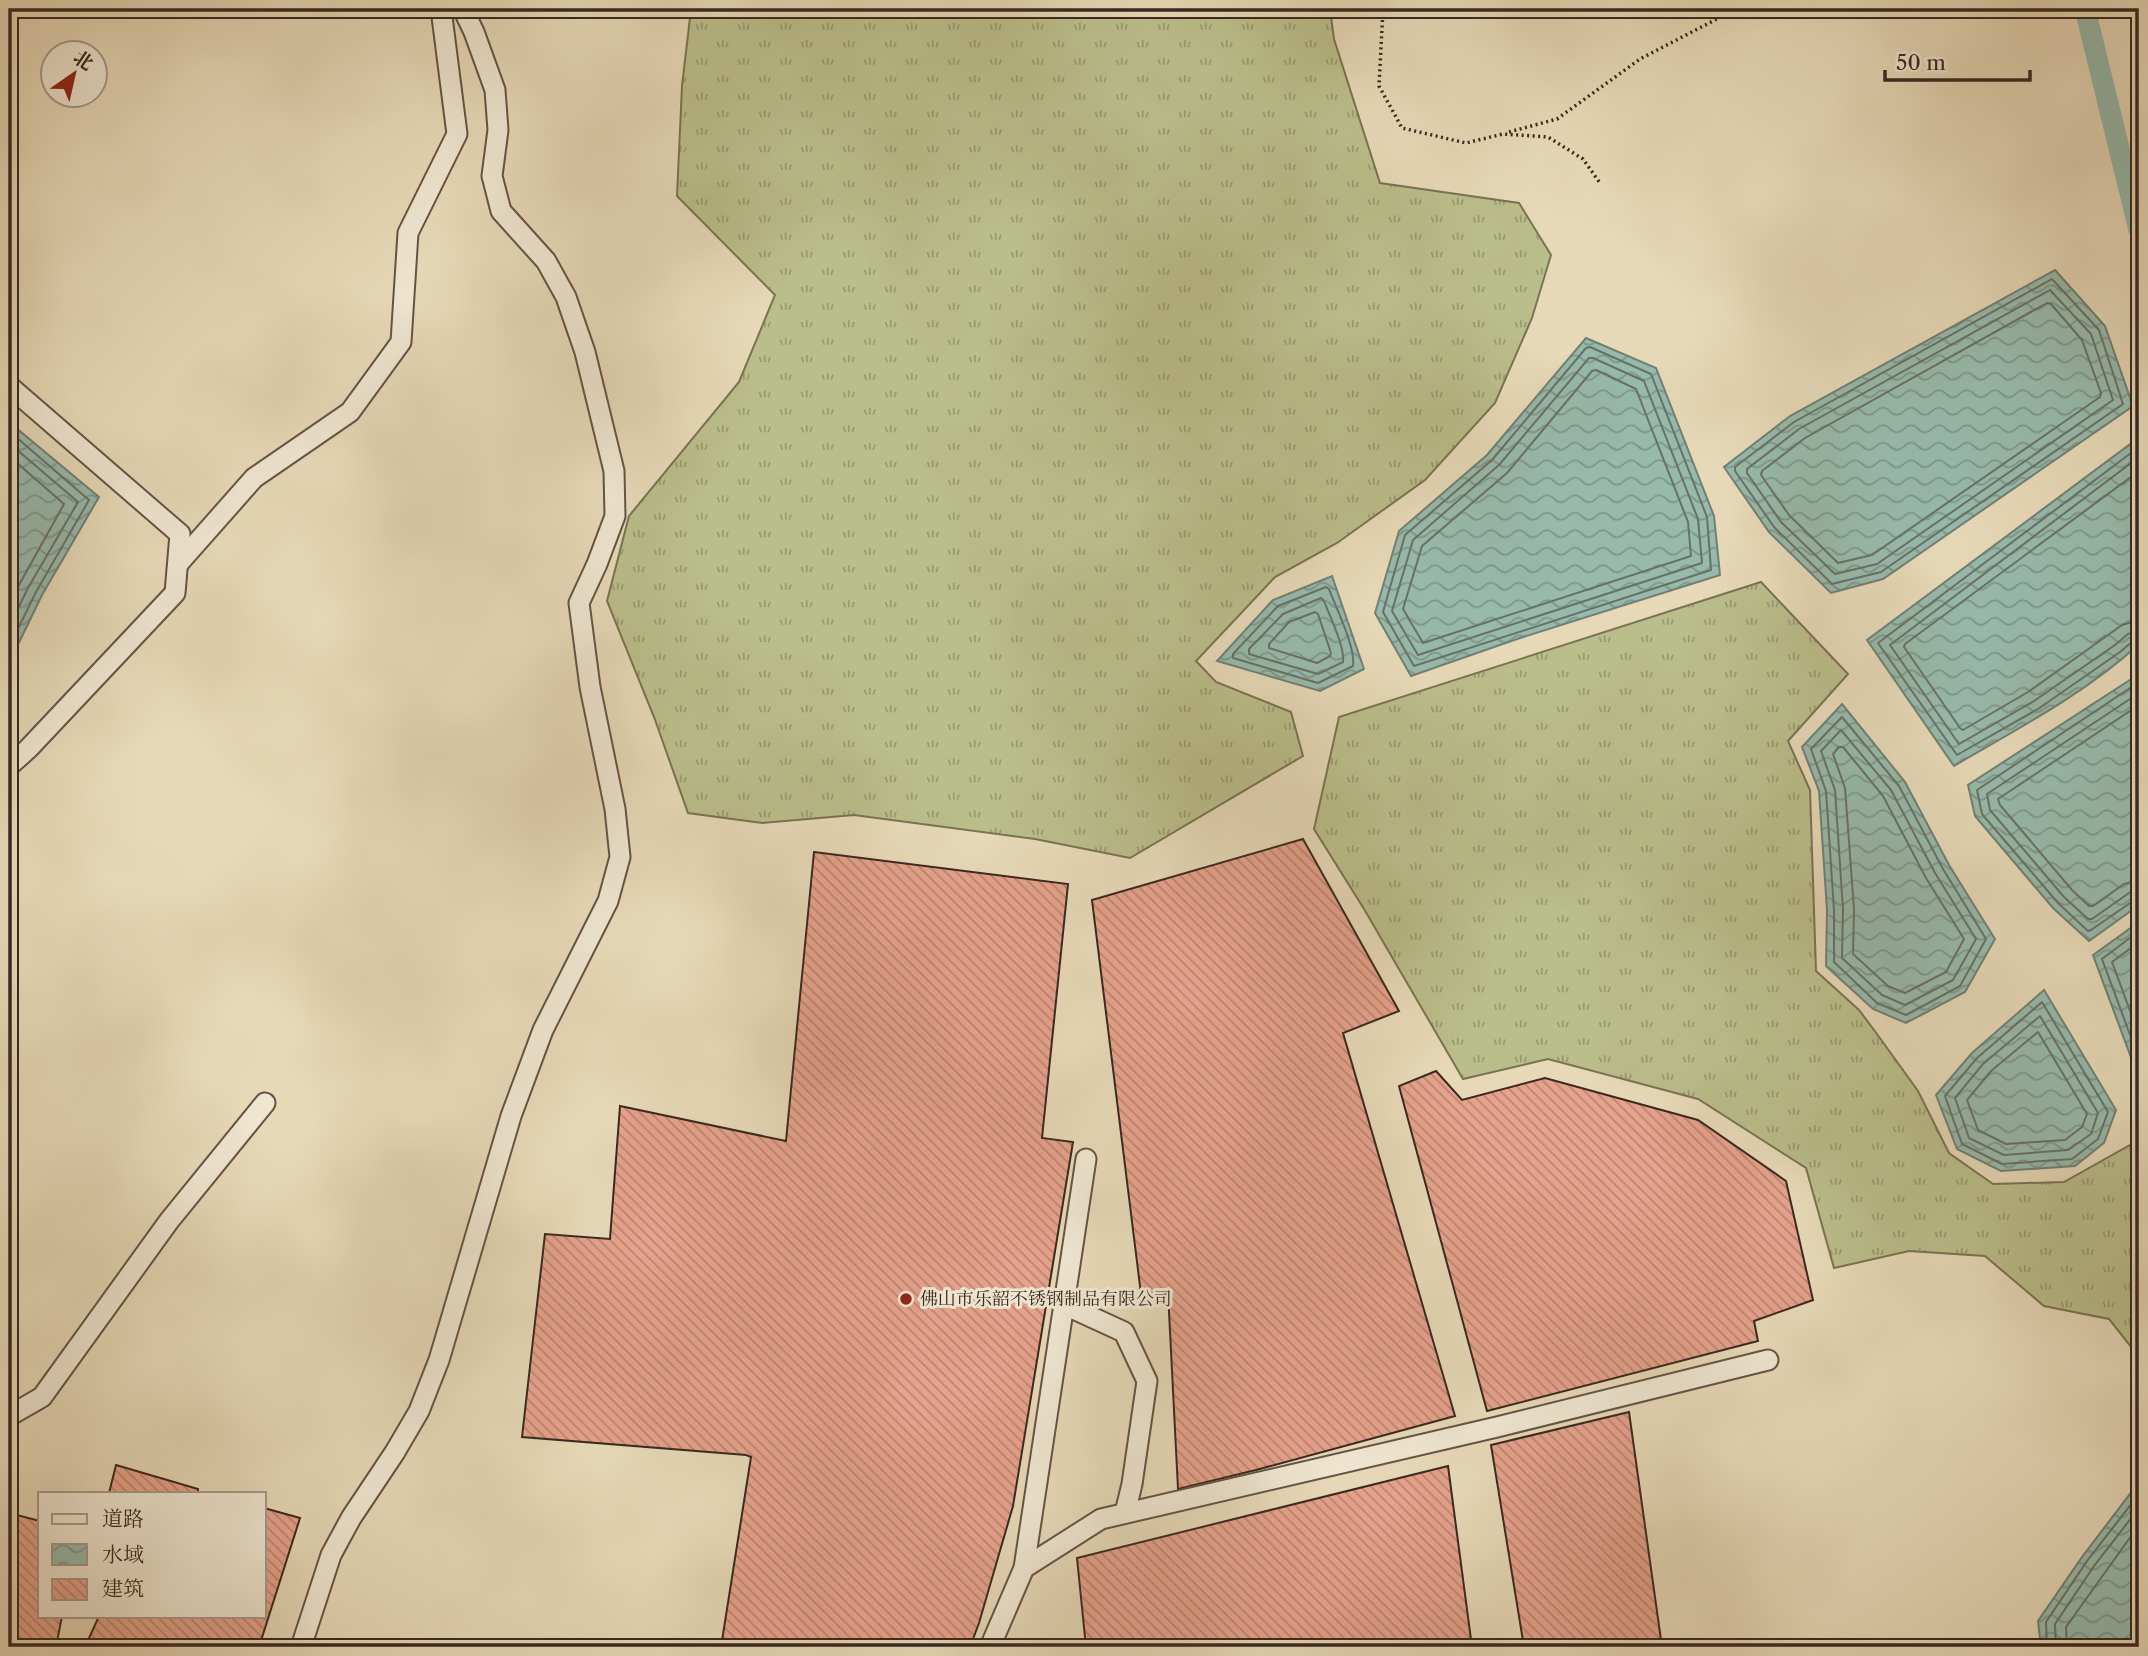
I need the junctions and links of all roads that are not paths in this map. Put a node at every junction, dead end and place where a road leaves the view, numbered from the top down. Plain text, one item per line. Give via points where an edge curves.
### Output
1 (441, 9) edge
2 (463, 9) edge
3 (9, 387) edge
4 (178, 564) junction
5 (9, 766) edge
6 (265, 1103) dead end
7 (1086, 1159) dead end
8 (1063, 1304) junction
9 (1768, 1360) dead end
10 (9, 1416) edge
11 (1125, 1513) junction
12 (1024, 1568) junction
13 (301, 1647) edge
14 (990, 1647) edge

1 - 4 street via 457,134 408,233 401,342 350,412 254,478
2 - 13 street via 495,90 498,130 492,176 500,211 546,261 566,297 586,352 614,471 615,516 579,603 620,857 608,901 543,1030 510,1116 439,1360 419,1411 331,1555
3 - 4 street via 180,534
4 - 5 street via 175,593
6 - 10 street via 170,1222 42,1397
7 - 8 street
8 - 11 street via 1124,1332 1147,1381
8 - 12 street
9 - 11 street
11 - 12 street via 1101,1519
12 - 14 street

